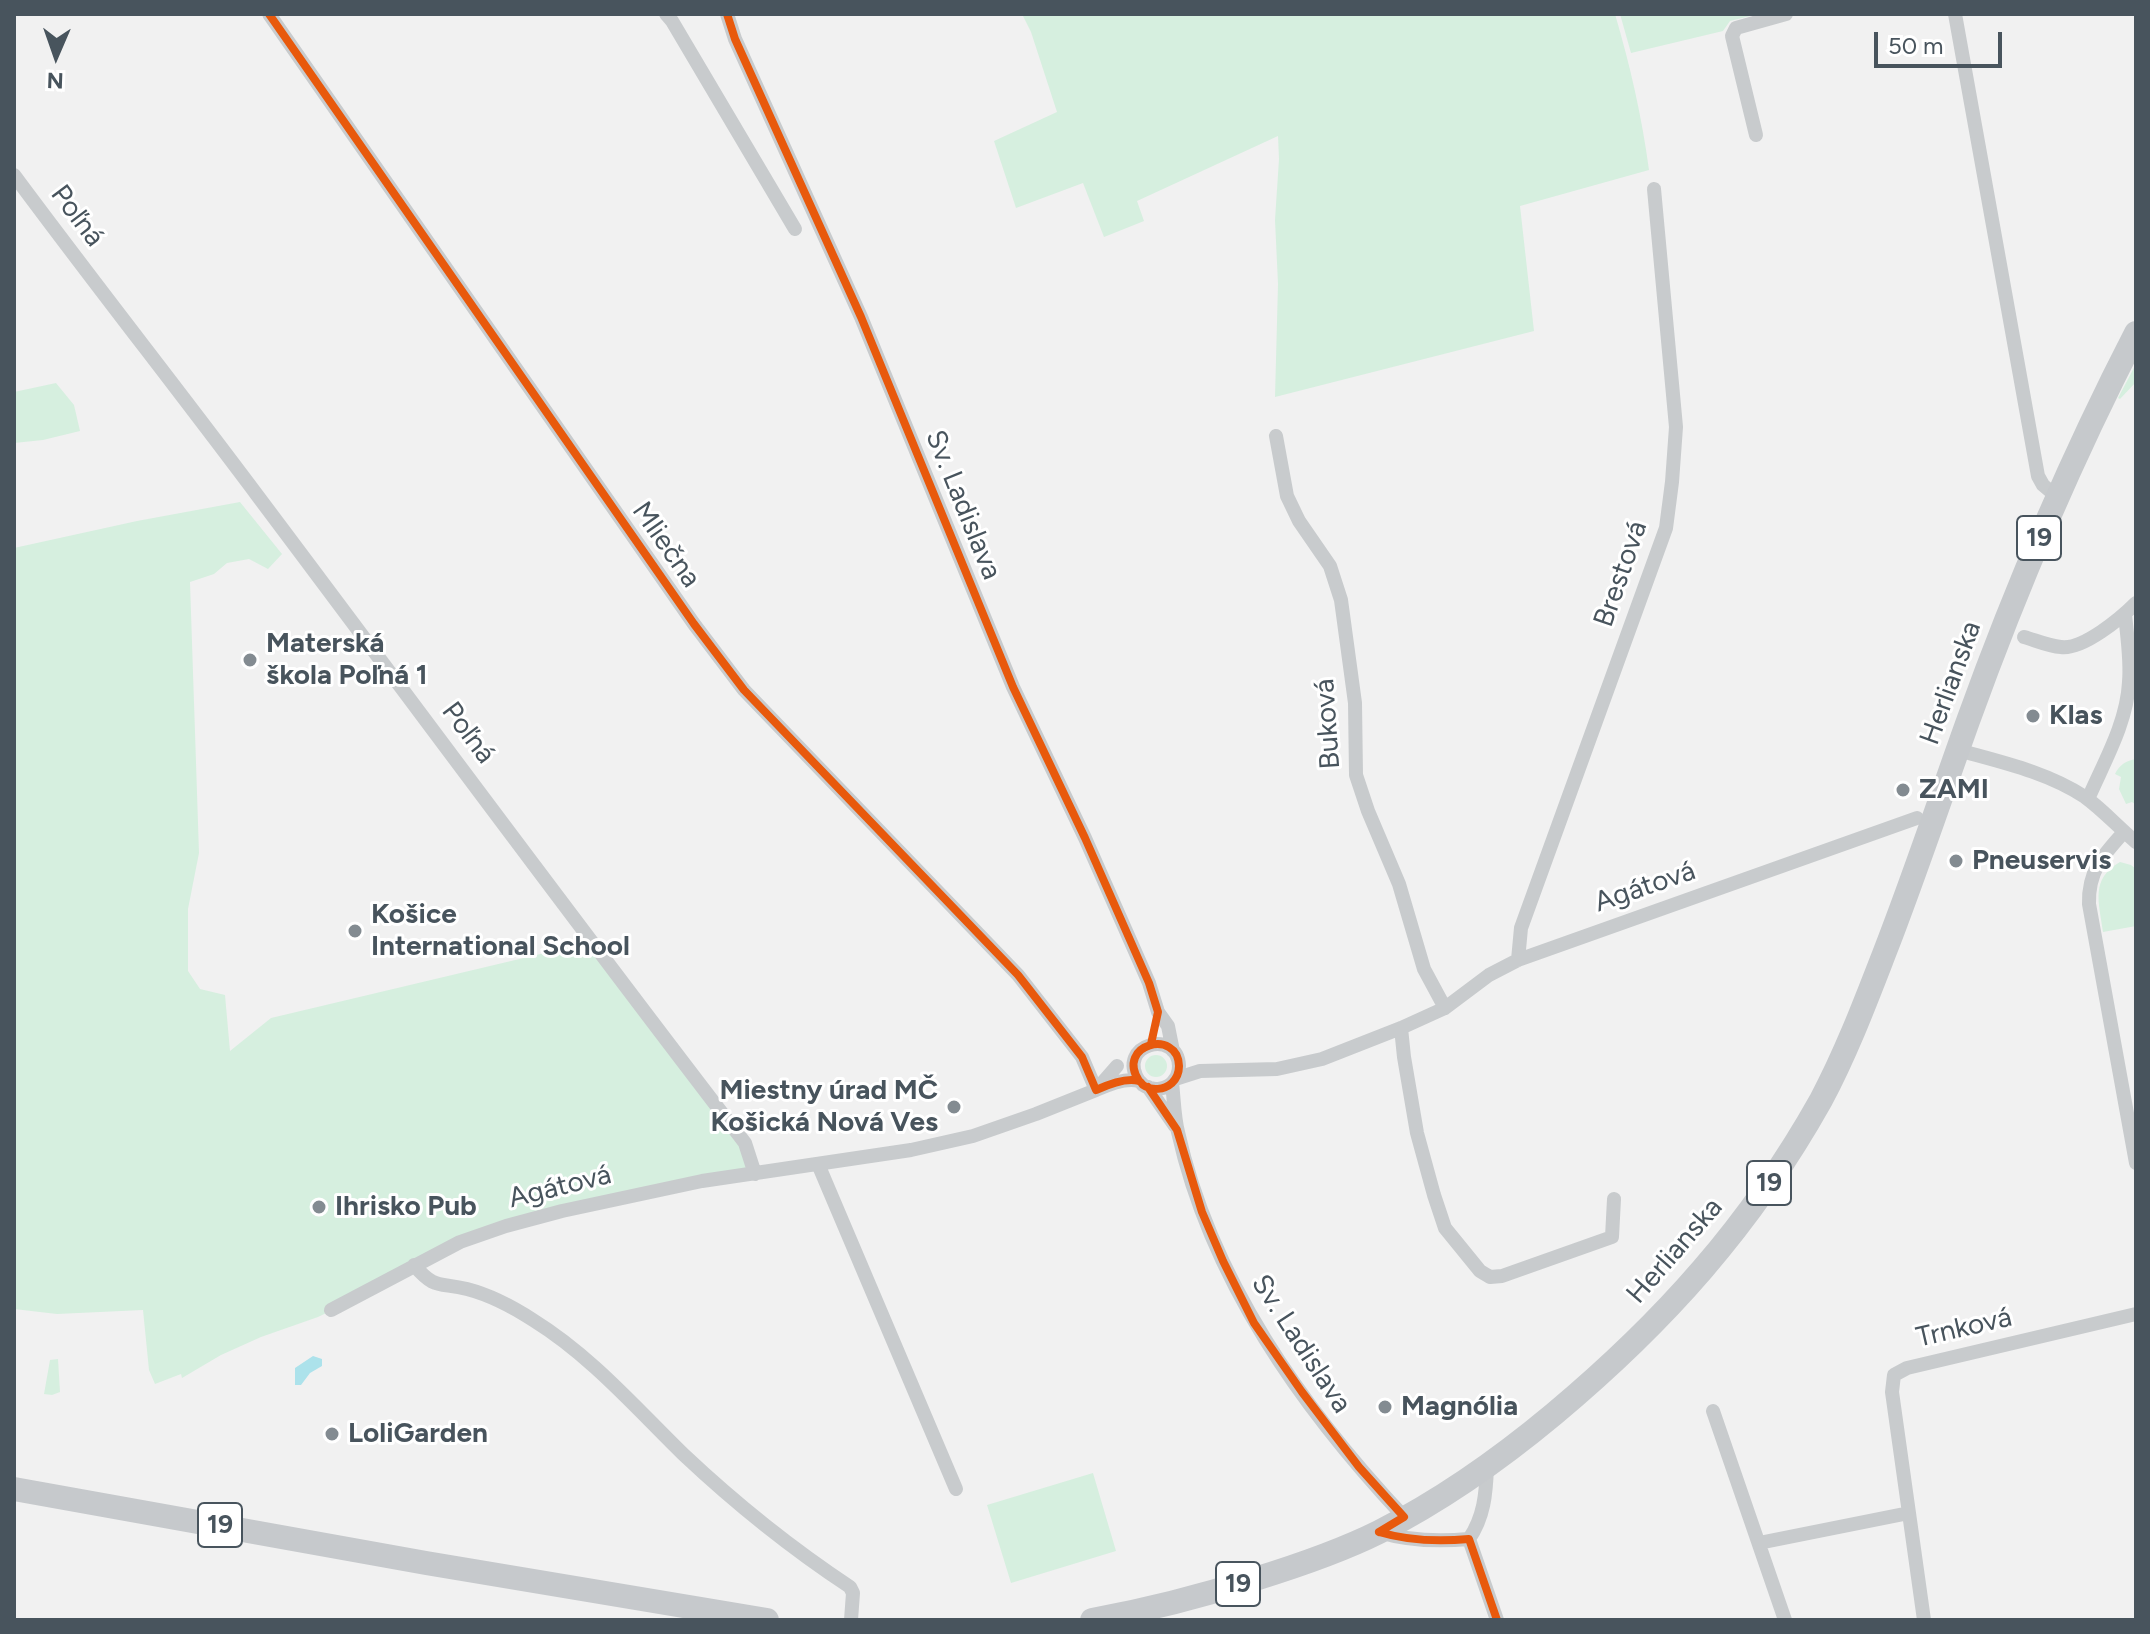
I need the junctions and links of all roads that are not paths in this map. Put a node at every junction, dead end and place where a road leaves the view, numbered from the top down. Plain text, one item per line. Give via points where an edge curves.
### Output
1 (269, 14) edge
2 (666, 14) edge
3 (727, 14) edge
4 (1786, 14) edge
5 (1955, 14) edge
6 (1756, 135) dead end
7 (14, 175) edge
8 (1654, 189) dead end
9 (795, 229) dead end
10 (2136, 333) edge
11 (1276, 436) dead end
12 (2056, 496) junction
13 (2136, 603) edge
14 (2125, 614) junction
15 (2024, 637) dead end
16 (1958, 750) junction
17 (2088, 799) junction
18 (1917, 818) dead end
19 (2124, 832) junction
20 (2136, 842) edge
21 (1518, 960) junction
22 (1445, 1008) junction
23 (1158, 1012) junction
24 (1401, 1028) junction
25 (1151, 1044) junction
26 (1137, 1054) junction
27 (1175, 1055) junction
28 (1082, 1057) junction
29 (1117, 1066) junction
30 (1200, 1071) junction
31 (1173, 1081) junction
32 (1143, 1084) junction
33 (1096, 1090) junction
34 (1177, 1130) junction
35 (2136, 1163) edge
36 (818, 1164) junction
37 (755, 1174) junction
38 (1614, 1199) dead end
39 (414, 1265) junction
40 (331, 1310) dead end
41 (2136, 1314) edge
42 (1713, 1411) dead end
43 (1487, 1467) junction
44 (14, 1489) edge
45 (956, 1489) dead end
46 (1909, 1513) junction
47 (1404, 1517) junction
48 (1379, 1532) junction
49 (1469, 1539) junction
50 (1759, 1543) junction
51 (671, 1612) edge
52 (767, 1620) edge
53 (851, 1620) edge
54 (1092, 1620) edge
55 (1497, 1620) edge
56 (1785, 1620) edge
57 (1924, 1620) edge

1 - 28 street, Mliečna via 744,690 1018,975
2 - 9 street
3 - 23 street, Sv. Ladislava via 861,317 1013,687 1098,867
4 - 6 street via 1733,31
5 - 12 street via 2038,476
7 - 37 street, Poľná via 745,1143
8 - 21 street, Brestová via 1676,427 1666,528 1521,928
10 - 12 main road, Herlianska / 19
11 - 22 street, Buková via 1287,496 1330,566 1341,600 1355,703 1356,775 1399,884 1424,969
12 - 16 main road, Herlianska / 19
13 - 14 street
14 - 15 street via 2067,647
14 - 17 street via 2126,703
16 - 17 street via 2022,768
16 - 43 main road, Herlianska / 19 via 1860,1018 1822,1098 1777,1171 1731,1238 1629,1349
17 - 19 street
18 - 21 street, Agátová
19 - 20 street
19 - 35 street via 2095,869 2089,904
21 - 22 street, Agátová
22 - 24 street, Agátová
23 - 25 street
23 - 27 street, Sv. Ladislava via 1168,1026
24 - 30 street, Agátová via 1322,1059 1277,1069
24 - 38 street via 1414,1118 1434,1195 1448,1232 1480,1271 1502,1276 1612,1237
25 - 26 street
25 - 27 street via 1165,1045
26 - 29 street
26 - 32 street via 1133,1068
27 - 30 street
27 - 31 street via 1179,1070
28 - 29 street
28 - 33 street, Mliečna
29 - 33 street
30 - 31 street
31 - 32 street via 1158,1089
31 - 34 street
32 - 33 street, Agátová via 1114,1083
32 - 34 street
33 - 36 street, Agátová via 973,1136
34 - 47 street, Sv. Ladislava via 1202,1212 1254,1323 1359,1467
36 - 37 street, Agátová
36 - 45 street
37 - 39 street, Agátová via 562,1211 460,1242
39 - 40 street, Agátová
39 - 53 street via 439,1286 499,1301 564,1341 756,1519 850,1587
41 - 46 street, Trnková via 1894,1375
42 - 50 street
43 - 47 main road, Herlianska / 19
43 - 49 street via 1484,1504
44 - 51 main road, 19
46 - 50 street
46 - 57 street, Trnková
47 - 48 main road, Herlianska / 19
48 - 49 street via 1418,1541
48 - 54 main road, Herlianska / 19 via 1321,1558 1210,1593
49 - 55 street
50 - 56 street
51 - 52 main road, 19

